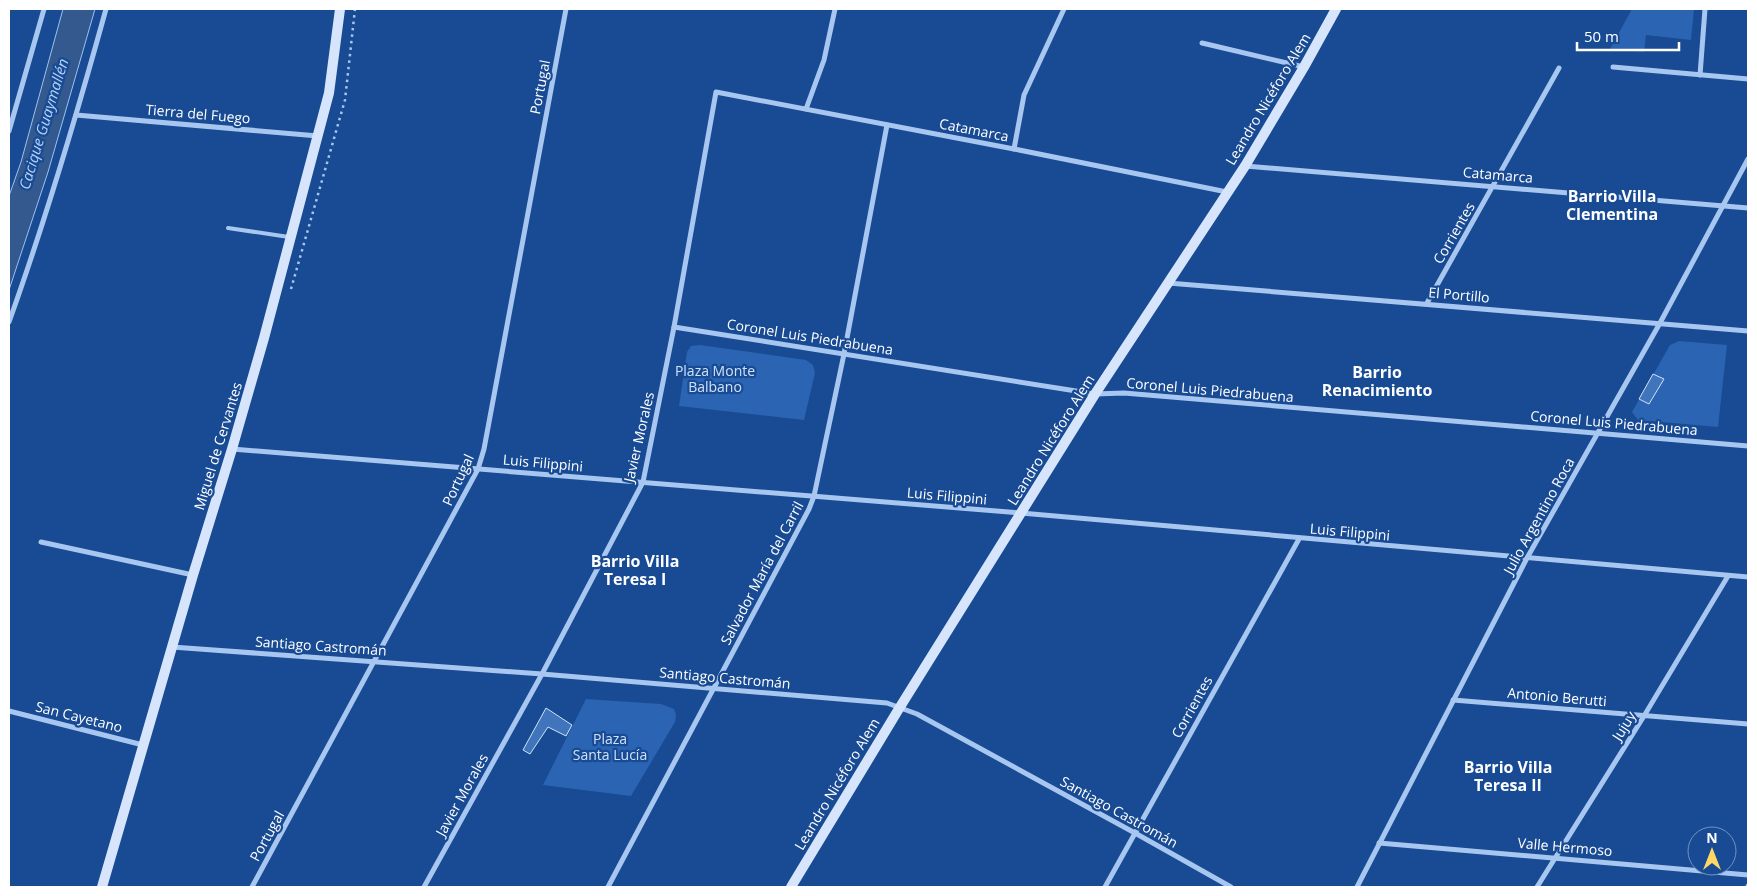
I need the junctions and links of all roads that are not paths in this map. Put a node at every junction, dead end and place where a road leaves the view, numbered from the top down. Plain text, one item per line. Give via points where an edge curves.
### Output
1 (44, 9) edge
2 (106, 9) edge
3 (340, 9) edge
4 (566, 9) edge
5 (835, 9) edge
6 (1064, 9) edge
7 (1336, 9) edge
8 (1705, 9) edge
9 (1202, 43) dead end
10 (1304, 67) junction
11 (1613, 67) dead end
12 (1559, 68) dead end
13 (1700, 75) junction
14 (1748, 79) edge
15 (716, 92) joint
16 (806, 109) junction
17 (76, 115) junction
18 (887, 125) junction
19 (9, 131) edge
20 (318, 136) junction
21 (1014, 149) junction
22 (1748, 159) edge
23 (1245, 166) junction
24 (1494, 186) junction
25 (1228, 192) junction
26 (1723, 206) junction
27 (1748, 208) edge
28 (228, 228) dead end
29 (291, 237) junction
30 (1167, 282) junction
31 (1427, 303) junction
32 (9, 322) edge
33 (1660, 323) junction
34 (674, 327) junction
35 (1748, 331) edge
36 (844, 354) junction
37 (1095, 394) junction
38 (1599, 433) junction
39 (1748, 446) edge
40 (232, 449) junction
41 (478, 469) junction
42 (643, 482) junction
43 (814, 496) junction
44 (1021, 513) junction
45 (1299, 539) junction
46 (41, 542) dead end
47 (1527, 558) junction
48 (192, 575) junction
49 (1728, 576) junction
50 (1748, 577) edge
51 (172, 647) junction
52 (375, 661) junction
53 (542, 674) junction
54 (713, 689) junction
55 (1453, 700) junction
56 (900, 707) junction
57 (9, 711) edge
58 (1644, 716) junction
59 (1748, 724) edge
60 (143, 746) junction
61 (1135, 833) junction
62 (1379, 843) junction
63 (1555, 858) junction
64 (1748, 875) edge
65 (102, 887) edge
66 (252, 887) edge
67 (424, 887) edge
68 (608, 887) edge
69 (791, 887) edge
70 (1105, 887) edge
71 (1231, 887) edge
72 (1356, 887) edge
73 (1536, 887) edge

1 - 19 street
2 - 17 street
3 - 20 street, Miguel de Cervantes via 329,93
4 - 41 street, Portugal
5 - 16 street via 824,60
6 - 21 street via 1024,95
7 - 10 street, Leandro Nicéforo Alem
8 - 13 street
9 - 10 street
10 - 23 street, Leandro Nicéforo Alem
11 - 13 street
12 - 24 street, Corrientes
13 - 14 street
15 - 16 street, Catamarca
15 - 34 street, Javier Morales
16 - 18 street, Catamarca
17 - 20 street, Tierra del Fuego
17 - 32 street
18 - 21 street, Catamarca
18 - 36 street, Salvador María del Carril
20 - 29 street, Miguel de Cervantes
21 - 25 street, Catamarca
22 - 26 street, Julio Argentino Roca
23 - 24 street, Catamarca
23 - 25 street, Leandro Nicéforo Alem
24 - 26 street, Catamarca
24 - 31 street, Corrientes
25 - 30 street, Leandro Nicéforo Alem
26 - 27 street, Catamarca
26 - 33 street, Julio Argentino Roca
28 - 29 lane
29 - 40 street, Miguel de Cervantes
30 - 31 street, El Portillo
30 - 37 street, Leandro Nicéforo Alem
31 - 33 street, El Portillo
33 - 35 street, El Portillo
33 - 38 street, Julio Argentino Roca
34 - 36 street, Coronel Luis Piedrabuena
34 - 42 street, Javier Morales
36 - 37 street, Coronel Luis Piedrabuena
36 - 43 street, Salvador María del Carril
37 - 38 street, Coronel Luis Piedrabuena via 1124,393
37 - 44 street, Leandro Nicéforo Alem
38 - 39 street, Coronel Luis Piedrabuena
38 - 47 street, Julio Argentino Roca
40 - 41 street, Luis Filippini
40 - 48 street, Miguel de Cervantes
41 - 42 street, Luis Filippini
41 - 52 street, Portugal
42 - 43 street, Luis Filippini
42 - 53 street, Javier Morales
43 - 44 street, Luis Filippini
43 - 54 street, Salvador María del Carril
44 - 45 street, Luis Filippini
44 - 56 street, Leandro Nicéforo Alem
45 - 47 street, Luis Filippini
45 - 61 street, Corrientes
46 - 48 street
47 - 49 street, Luis Filippini
47 - 55 street, Julio Argentino Roca
48 - 51 street, Miguel de Cervantes
49 - 50 street, Luis Filippini
49 - 58 street, Jujuy
51 - 52 street, Santiago Castromán
51 - 60 street, Miguel de Cervantes
52 - 53 street, Santiago Castromán
52 - 66 street, Portugal
53 - 54 street, Santiago Castromán
53 - 67 street, Javier Morales
54 - 56 street, Santiago Castromán via 874,701
54 - 68 street, Salvador María del Carril
55 - 58 street, Antonio Berutti
55 - 62 street, Julio Argentino Roca
56 - 61 street, Santiago Castromán
56 - 69 street, Leandro Nicéforo Alem
57 - 60 street, San Cayetano
58 - 59 street, Antonio Berutti
58 - 63 street, Jujuy
60 - 65 street, Miguel de Cervantes
61 - 70 street, Corrientes
61 - 71 street, Santiago Castromán
62 - 63 street, Valle Hermoso
62 - 72 street, Julio Argentino Roca
63 - 64 street, Valle Hermoso
63 - 73 street, Jujuy

